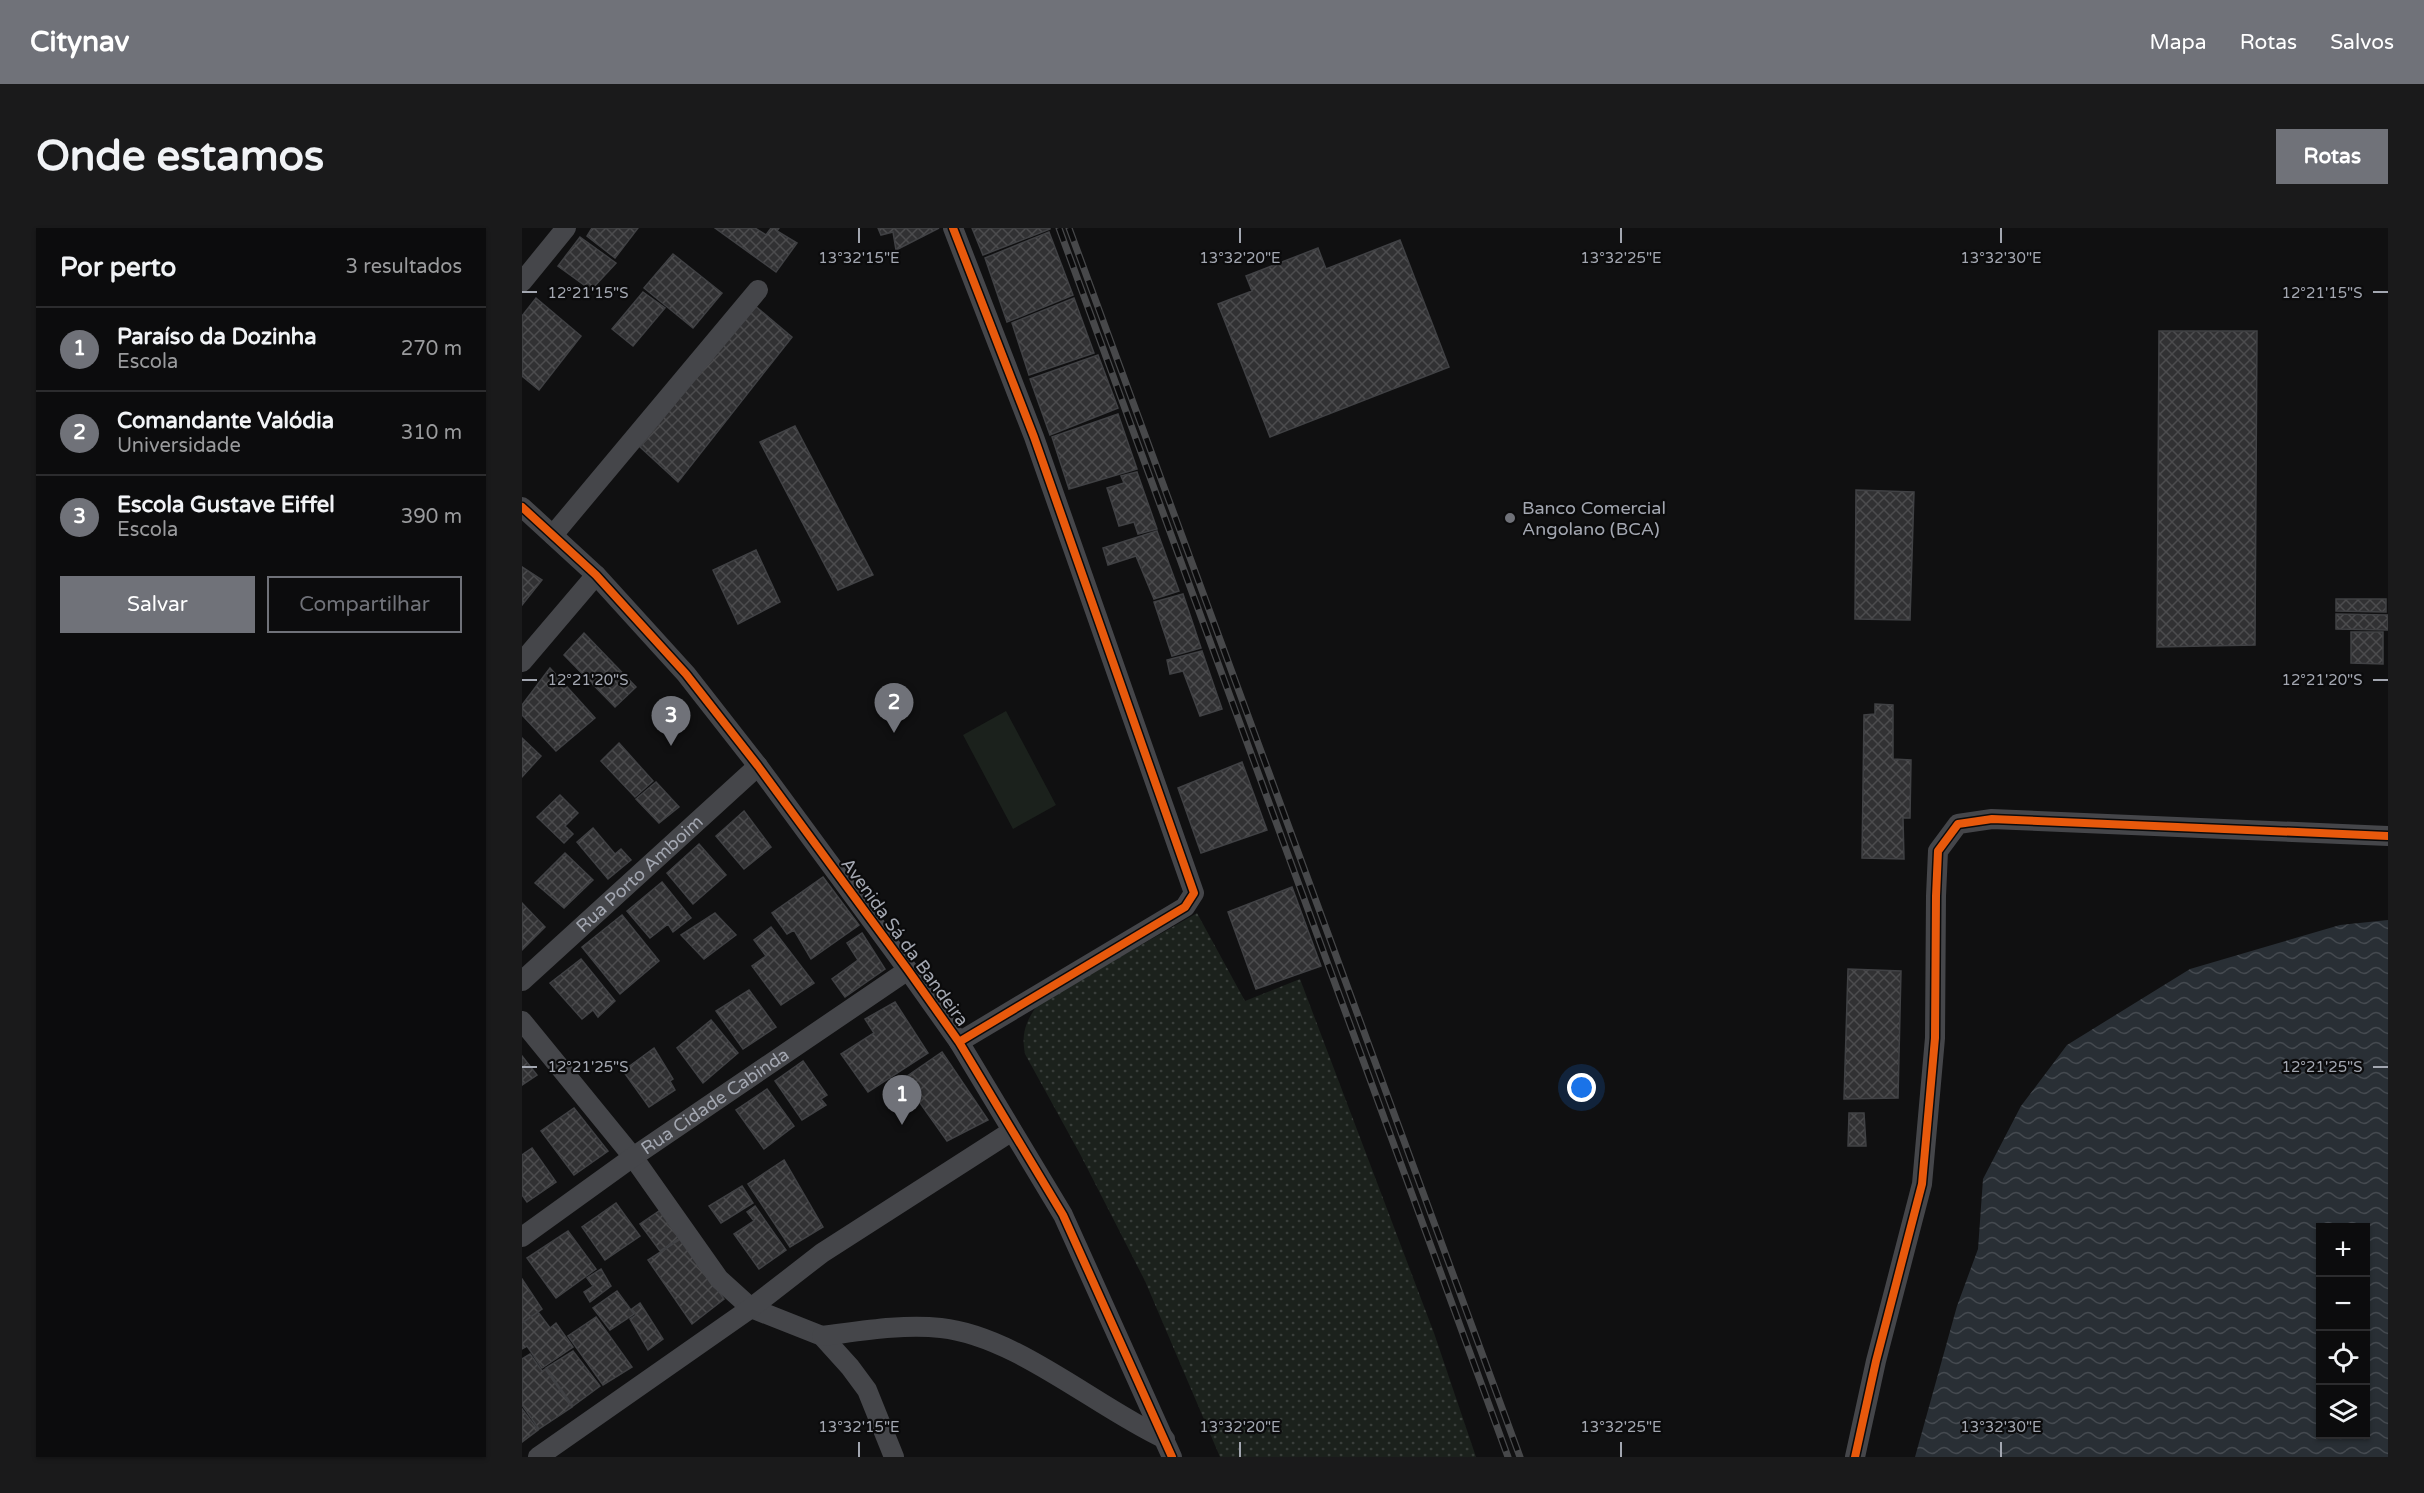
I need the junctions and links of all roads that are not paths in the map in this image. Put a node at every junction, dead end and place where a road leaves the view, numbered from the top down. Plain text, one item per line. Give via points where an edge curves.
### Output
1 (566, 228) edge
2 (953, 228) edge
3 (522, 282) edge
4 (758, 290) dead end
5 (522, 507) edge
6 (553, 535) junction
7 (596, 575) junction
8 (522, 662) edge
9 (758, 766) junction
10 (2388, 836) edge
11 (908, 970) junction
12 (522, 981) edge
13 (522, 1021) edge
14 (958, 1042) junction
15 (1012, 1131) junction
16 (633, 1157) junction
17 (522, 1237) edge
18 (751, 1308) junction
19 (822, 1336) junction
20 (1169, 1448) edge
21 (538, 1457) edge
22 (894, 1457) edge
23 (1855, 1457) edge

1 - 3 street
2 - 14 street via 1034,437 1194,893 1185,907
4 - 6 street
5 - 6 street, Avenida Sá da Bandeira
6 - 7 street, Avenida Sá da Bandeira
7 - 8 street
7 - 9 street, Avenida Sá da Bandeira via 686,674
9 - 11 street, Avenida Sá da Bandeira
9 - 12 street, Rua Porto Amboim
10 - 23 street via 1992,819 1958,824 1938,851 1935,1038 1922,1184
11 - 14 street, Avenida Sá da Bandeira
11 - 16 street, Rua Cidade Cabinda
13 - 16 street
14 - 15 street, Avenida Sá da Bandeira
15 - 18 street via 822,1253
15 - 20 street, Avenida Sá da Bandeira via 1063,1215
16 - 17 street, Rua Cidade Cabinda
16 - 18 street via 719,1279
18 - 19 street
18 - 21 street
19 - 20 street via 887,1327 942,1329 987,1340 1034,1363
19 - 22 street via 867,1390

